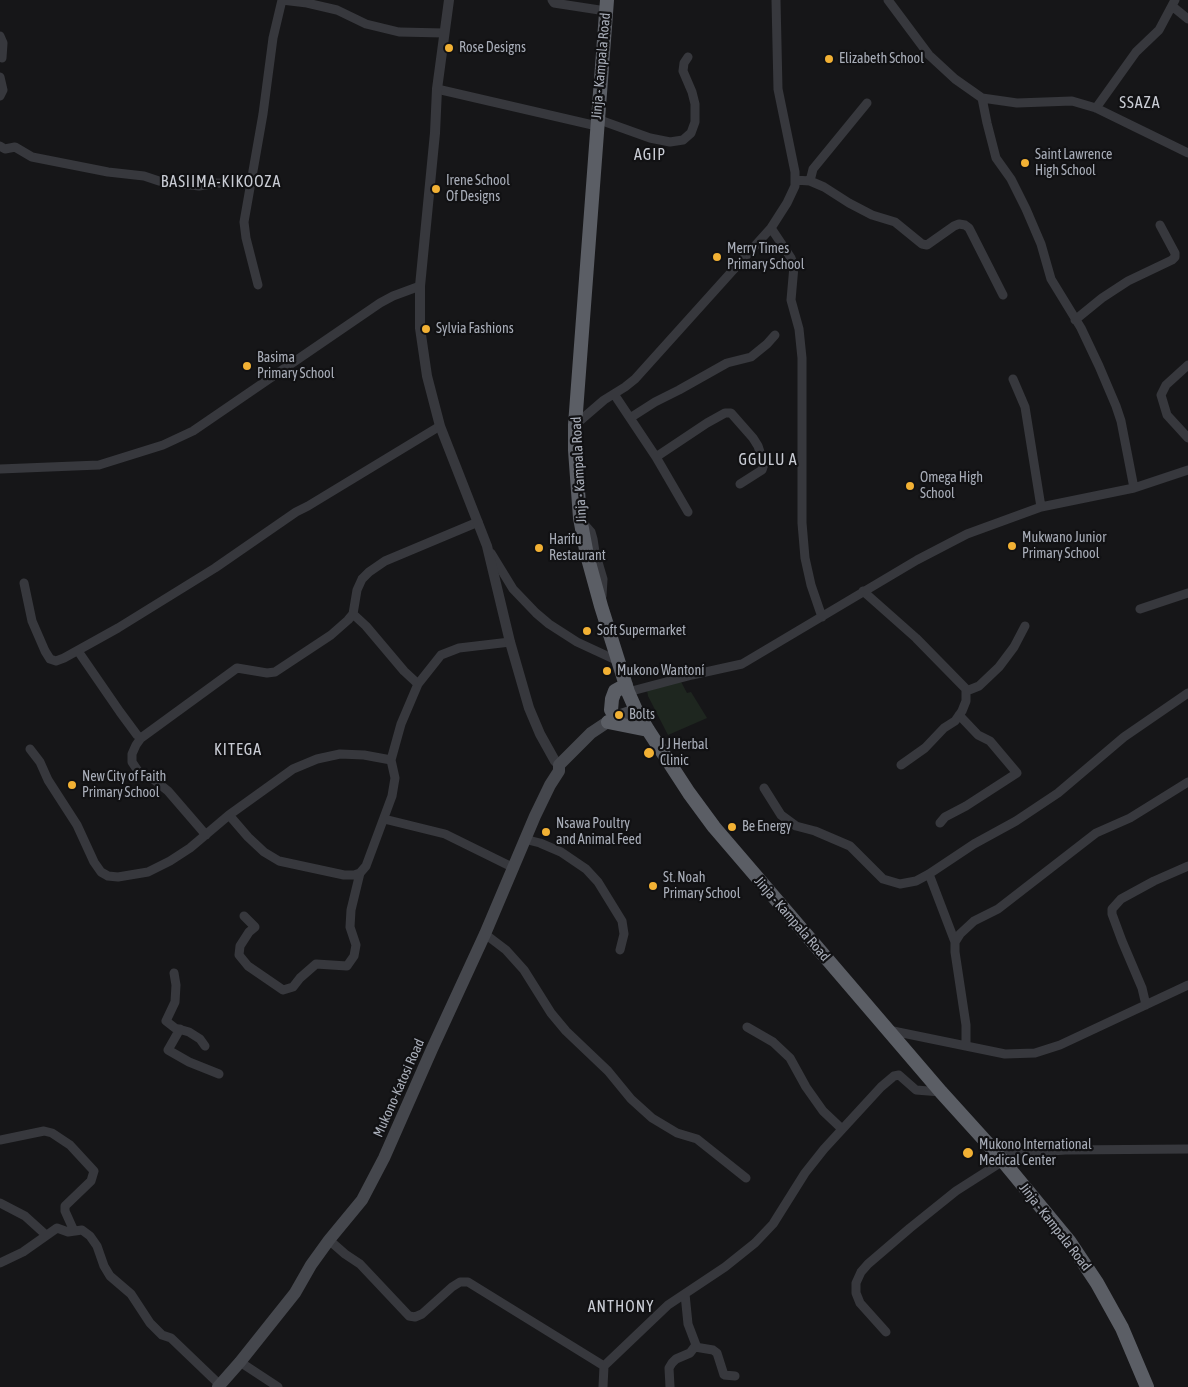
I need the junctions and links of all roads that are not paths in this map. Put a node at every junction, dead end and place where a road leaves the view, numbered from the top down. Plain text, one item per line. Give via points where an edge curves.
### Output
1 (282, 0) edge
2 (449, 0) edge
3 (552, 0) edge
4 (776, 0) edge
5 (888, 0) edge
6 (1174, 3) edge
7 (606, 6) edge
8 (1188, 18) edge
9 (444, 33) junction
10 (0, 36) edge
11 (688, 57) dead end
12 (2, 58) dead end
13 (0, 77) edge
14 (437, 89) junction
15 (0, 96) edge
16 (982, 98) junction
17 (867, 103) dead end
18 (1096, 108) junction
19 (597, 123) junction
20 (0, 146) edge
21 (1188, 153) edge
22 (795, 180) junction
23 (810, 181) junction
24 (251, 184) junction
25 (1160, 225) dead end
26 (771, 228) junction
27 (258, 285) dead end
28 (420, 286) junction
29 (1003, 295) dead end
30 (1075, 320) junction
31 (775, 335) dead end
32 (1188, 365) edge
33 (1013, 379) dead end
34 (614, 394) junction
35 (630, 418) junction
36 (575, 425) junction
37 (440, 426) junction
38 (1188, 438) edge
39 (656, 457) junction
40 (0, 469) edge
41 (1188, 470) edge
42 (740, 484) dead end
43 (1134, 488) junction
44 (1042, 507) junction
45 (688, 512) dead end
46 (478, 522) junction
47 (487, 546) junction
48 (24, 583) dead end
49 (863, 591) junction
50 (1188, 593) edge
51 (1140, 609) dead end
52 (353, 614) junction
53 (822, 617) junction
54 (1025, 626) dead end
55 (510, 642) junction
56 (78, 651) junction
57 (618, 661) junction
58 (418, 684) junction
59 (966, 689) junction
60 (1188, 693) edge
61 (631, 697) junction
62 (959, 715) junction
63 (610, 716) junction
64 (648, 730) junction
65 (141, 738) junction
66 (30, 749) dead end
67 (390, 760) junction
68 (901, 765) dead end
69 (558, 766) junction
70 (1188, 782) edge
71 (764, 788) dead end
72 (229, 815) junction
73 (384, 819) junction
74 (940, 823) dead end
75 (206, 835) junction
76 (524, 839) junction
77 (1188, 866) edge
78 (512, 867) junction
79 (360, 873) junction
80 (929, 874) junction
81 (244, 916) dead end
82 (484, 934) junction
83 (955, 942) junction
84 (620, 950) dead end
85 (174, 973) dead end
86 (1188, 985) edge
87 (1146, 1006) junction
88 (746, 1027) dead end
89 (180, 1029) junction
90 (888, 1030) junction
91 (205, 1046) dead end
92 (966, 1046) junction
93 (219, 1074) dead end
94 (941, 1092) junction
95 (842, 1129) junction
96 (0, 1140) edge
97 (1188, 1149) edge
98 (1000, 1158) junction
99 (746, 1178) dead end
100 (0, 1202) edge
101 (74, 1231) junction
102 (46, 1235) junction
103 (329, 1240) junction
104 (0, 1262) edge
105 (685, 1294) junction
106 (886, 1332) dead end
107 (695, 1347) junction
108 (240, 1362) junction
109 (604, 1366) junction
110 (735, 1376) dead end
111 (219, 1386) edge
112 (278, 1387) edge
113 (603, 1387) edge
114 (670, 1387) edge
115 (1147, 1387) edge

1 - 9 street via 337,10 366,24 399,32
1 - 24 street
2 - 9 street
3 - 7 street via 554,3
4 - 22 street via 778,89
5 - 16 street via 929,55
6 - 8 street
6 - 18 street via 1159,30 1136,52
7 - 19 highway, Jinja - Kampala Road
9 - 14 street
10 - 12 street
11 - 19 street via 683,71 695,104 695,122 691,133 683,140 670,142
13 - 15 street via 3,90
14 - 19 street
14 - 28 street
16 - 18 street via 1018,102 1072,101
16 - 30 street via 996,158 1026,209 1051,279
17 - 23 street via 813,169
18 - 21 street
19 - 36 highway, Jinja - Kampala Road
20 - 24 street via 5,149 15,147 32,157 158,181 199,186
22 - 23 street
22 - 26 street via 795,186
23 - 29 street via 872,215 895,222 922,244 927,245 959,224 968,228
24 - 27 street via 244,222
25 - 30 street via 1175,257 1128,281
26 - 34 street via 635,379
26 - 53 street via 794,266 791,300 802,358 802,523 811,585
28 - 37 street via 420,328 427,376
28 - 40 street via 380,303 193,431 170,442 99,465
30 - 43 street via 1116,406
31 - 35 street via 750,357 727,363
32 - 38 street via 1166,385 1161,395 1167,415
33 - 44 street via 1025,407
34 - 35 street
34 - 36 street
35 - 39 street
36 - 57 highway, Jinja - Kampala Road via 580,518 586,554
37 - 46 street
37 - 56 street via 296,512 214,568
39 - 42 street via 707,423 731,413 753,438 764,464 762,470
39 - 45 street
41 - 43 street
43 - 44 street
44 - 49 street via 967,534
46 - 47 street
46 - 52 street via 385,561 369,572 357,590
47 - 55 street
47 - 57 street via 525,603 577,642
48 - 56 street via 32,621 50,659 56,661
49 - 53 street
49 - 59 street
50 - 51 street
52 - 58 street
52 - 65 street via 331,635 275,672 237,668
53 - 61 street via 742,664 692,675
54 - 59 street via 999,667 980,686
55 - 58 street via 450,650 441,655
55 - 69 street via 529,708
56 - 65 street
57 - 61 highway, Jinja - Kampala Road
58 - 67 street
59 - 62 street via 966,700
60 - 80 street via 1124,737 1058,793
61 - 63 main road, Mukono-Katosi Road via 616,717
61 - 63 highway via 615,691
61 - 64 highway, Jinja - Kampala Road
62 - 68 street via 925,748
62 - 74 street via 978,735 990,741 1017,773 944,817
63 - 64 highway
63 - 69 main road, Mukono-Katosi Road via 564,748
64 - 90 highway, Jinja - Kampala Road via 714,827
65 - 75 street via 132,754 132,762 140,774 168,791
66 - 75 street via 77,825 94,862 108,876 148,872 170,861
67 - 72 street via 348,754 317,759 293,769
67 - 73 street via 395,778
69 - 76 main road, Mukono-Katosi Road
70 - 83 street via 1130,818 1096,833 998,909 974,920
71 - 80 street via 781,815 796,826 850,846 884,879 900,884
72 - 75 street
72 - 79 street via 264,852 279,861 344,875
73 - 78 street via 445,834
73 - 79 street via 366,866
76 - 78 main road, Mukono-Katosi Road
76 - 84 street via 561,852 586,868 622,921 624,934
77 - 87 street via 1154,881 1112,909
78 - 82 main road, Mukono-Katosi Road
79 - 81 street via 351,910 350,927 356,945 354,956 347,966 316,964 293,987 283,990 248,966 239,955 240,946 255,927
80 - 83 street
82 - 99 street via 506,950 524,970 551,1013 631,1099 652,1118 697,1140
82 - 103 main road, Mukono-Katosi Road via 384,1158 362,1200
83 - 92 street
85 - 89 street via 175,1002 166,1021
86 - 87 street
87 - 92 street via 1035,1053 1005,1054
88 - 95 street via 773,1042 790,1058 823,1111
89 - 91 street via 189,1032
89 - 93 street via 168,1050
90 - 92 street
90 - 94 highway, Jinja - Kampala Road
94 - 95 street via 916,1090 904,1078 894,1076
94 - 98 highway, Jinja - Kampala Road
95 - 105 street via 805,1173 773,1224 755,1243
96 - 101 street via 52,1133 70,1145 94,1171 91,1182 65,1206
97 - 98 street via 1065,1150
98 - 106 street via 861,1272 856,1283 860,1303
98 - 115 highway, Jinja - Kampala Road via 1069,1241 1097,1283 1122,1328
100 - 102 street via 25,1216
101 - 102 street via 58,1228
101 - 111 street via 82,1230 90,1236 110,1276 131,1294 150,1323 162,1336 171,1338
102 - 104 street via 23,1252
103 - 108 main road, Mukono-Katosi Road via 295,1292
103 - 109 street via 360,1264 409,1316 414,1318 422,1314 452,1287 468,1282
105 - 107 street via 686,1315
105 - 109 street via 668,1305
107 - 110 street via 713,1350 717,1353 724,1376
107 - 114 street via 672,1363 669,1368
108 - 111 main road, Mukono-Katosi Road
108 - 112 street
109 - 113 street

